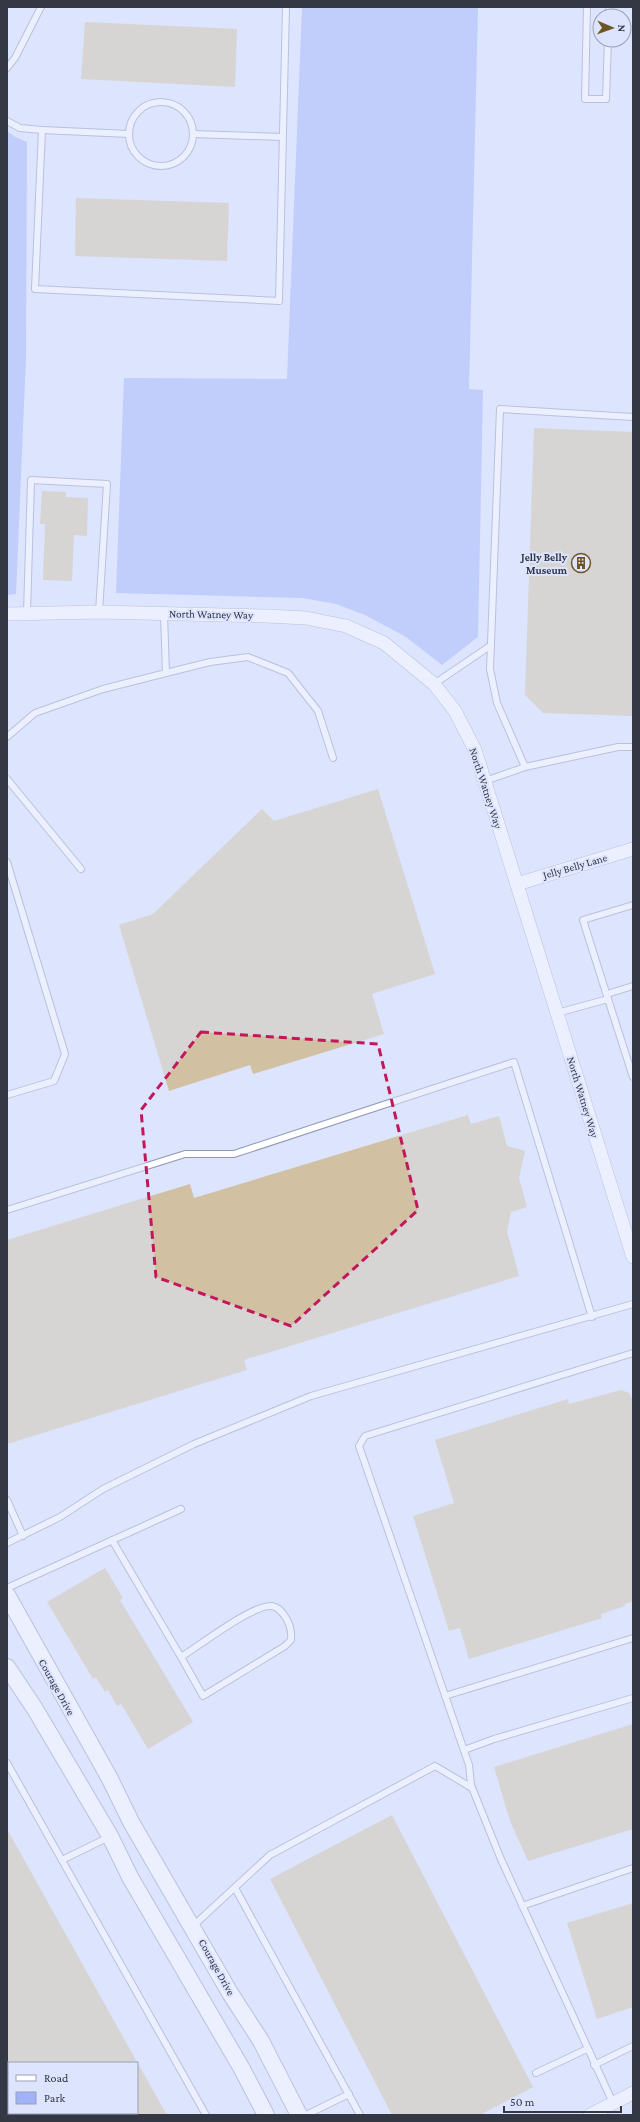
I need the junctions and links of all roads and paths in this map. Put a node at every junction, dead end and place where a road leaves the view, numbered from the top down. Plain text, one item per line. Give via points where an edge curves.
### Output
1 (41, 7) edge
2 (286, 7) edge
3 (587, 7) edge
4 (608, 48) edge
5 (7, 68) edge
6 (7, 121) edge
7 (42, 130) junction
8 (128, 134) junction
9 (193, 134) junction
10 (282, 137) junction
11 (633, 417) edge
12 (99, 612) junction
13 (27, 613) junction
14 (7, 614) edge
15 (164, 614) junction
16 (490, 646) junction
17 (166, 673) junction
18 (434, 684) junction
19 (7, 737) edge
20 (633, 747) edge
21 (333, 758) dead end
22 (525, 767) junction
23 (7, 779) edge
24 (485, 781) junction
25 (633, 849) edge
26 (7, 862) edge
27 (81, 869) dead end
28 (517, 884) junction
29 (633, 904) edge
30 (633, 986) edge
31 (607, 997) junction
32 (556, 1013) junction
33 (633, 1077) edge
34 (7, 1095) edge
35 (7, 1210) edge
36 (633, 1257) edge
37 (633, 1304) edge
38 (592, 1317) junction
39 (633, 1353) edge
40 (7, 1500) edge
41 (182, 1509) dead end
42 (22, 1536) junction
43 (112, 1540) junction
44 (7, 1543) edge
45 (7, 1588) edge
46 (7, 1595) edge
47 (633, 1638) edge
48 (182, 1657) junction
49 (9, 1673) edge
50 (445, 1696) junction
51 (633, 1698) edge
52 (464, 1750) junction
53 (7, 1763) edge
54 (472, 1788) junction
55 (131, 1822) junction
56 (110, 1836) junction
57 (62, 1860) junction
58 (633, 1868) edge
59 (235, 1888) junction
60 (522, 1906) junction
61 (193, 1926) junction
62 (633, 2046) edge
63 (587, 2049) junction
64 (594, 2065) junction
65 (536, 2073) dead end
66 (633, 2093) edge
67 (349, 2094) junction
68 (613, 2103) junction
69 (206, 2115) edge
70 (266, 2115) edge
71 (299, 2115) edge
72 (306, 2115) edge
73 (360, 2115) edge
74 (590, 2115) edge

1 - 5 lane via 15,58
2 - 10 lane
3 - 4 lane via 585,99 606,99
6 - 7 lane via 20,128
7 - 8 lane
7 - 10 lane via 35,289 279,301
8 - 9 lane via 131,122 138,111 148,104 162,102 173,104 184,111
8 - 9 lane via 131,146 138,157 148,164 161,166 173,164 184,157
9 - 10 lane
11 - 16 lane via 500,409
12 - 13 street, North Watney Way
12 - 13 lane via 107,484 31,480
12 - 15 street, North Watney Way
13 - 14 street, North Watney Way
15 - 17 lane
15 - 18 street, North Watney Way via 306,618 346,626 384,642
16 - 18 lane
16 - 22 lane via 490,668 496,703
17 - 19 lane via 103,689 35,713
17 - 21 lane via 210,662 248,657 288,673 318,711
18 - 24 street, North Watney Way via 455,711 475,750
20 - 22 lane via 618,747
22 - 24 lane
23 - 27 lane
24 - 28 street, North Watney Way
25 - 28 street, Jelly Belly Lane
26 - 34 lane via 64,1054 54,1081
28 - 32 street, North Watney Way
29 - 31 lane via 583,920
30 - 31 lane
31 - 32 lane
31 - 33 lane
32 - 36 street, North Watney Way
35 - 38 lane via 185,1154 234,1154 514,1062
37 - 38 lane
38 - 42 lane via 311,1396 194,1444 102,1489 60,1517
39 - 50 lane via 364,1436 358,1446
40 - 42 lane
41 - 43 lane
42 - 44 lane
43 - 45 lane
43 - 48 lane
46 - 55 street, Courage Drive via 110,1779
47 - 50 lane
48 - 48 lane via 203,1696 285,1646 291,1640 291,1626 279,1609 271,1606 233,1623
49 - 56 street via 35,1709
50 - 52 lane
51 - 52 lane
52 - 54 lane
53 - 57 lane
54 - 59 lane via 435,1766 270,1854
54 - 60 lane
55 - 56 street
55 - 61 street, Courage Drive
56 - 57 lane
56 - 70 street via 130,1877
57 - 69 lane
58 - 60 lane
59 - 61 lane
59 - 67 lane
60 - 63 lane
61 - 71 street, Courage Drive via 261,2042
62 - 64 lane
63 - 64 lane
63 - 65 lane
64 - 68 lane
66 - 68 street
67 - 72 lane
67 - 73 lane
68 - 74 street

